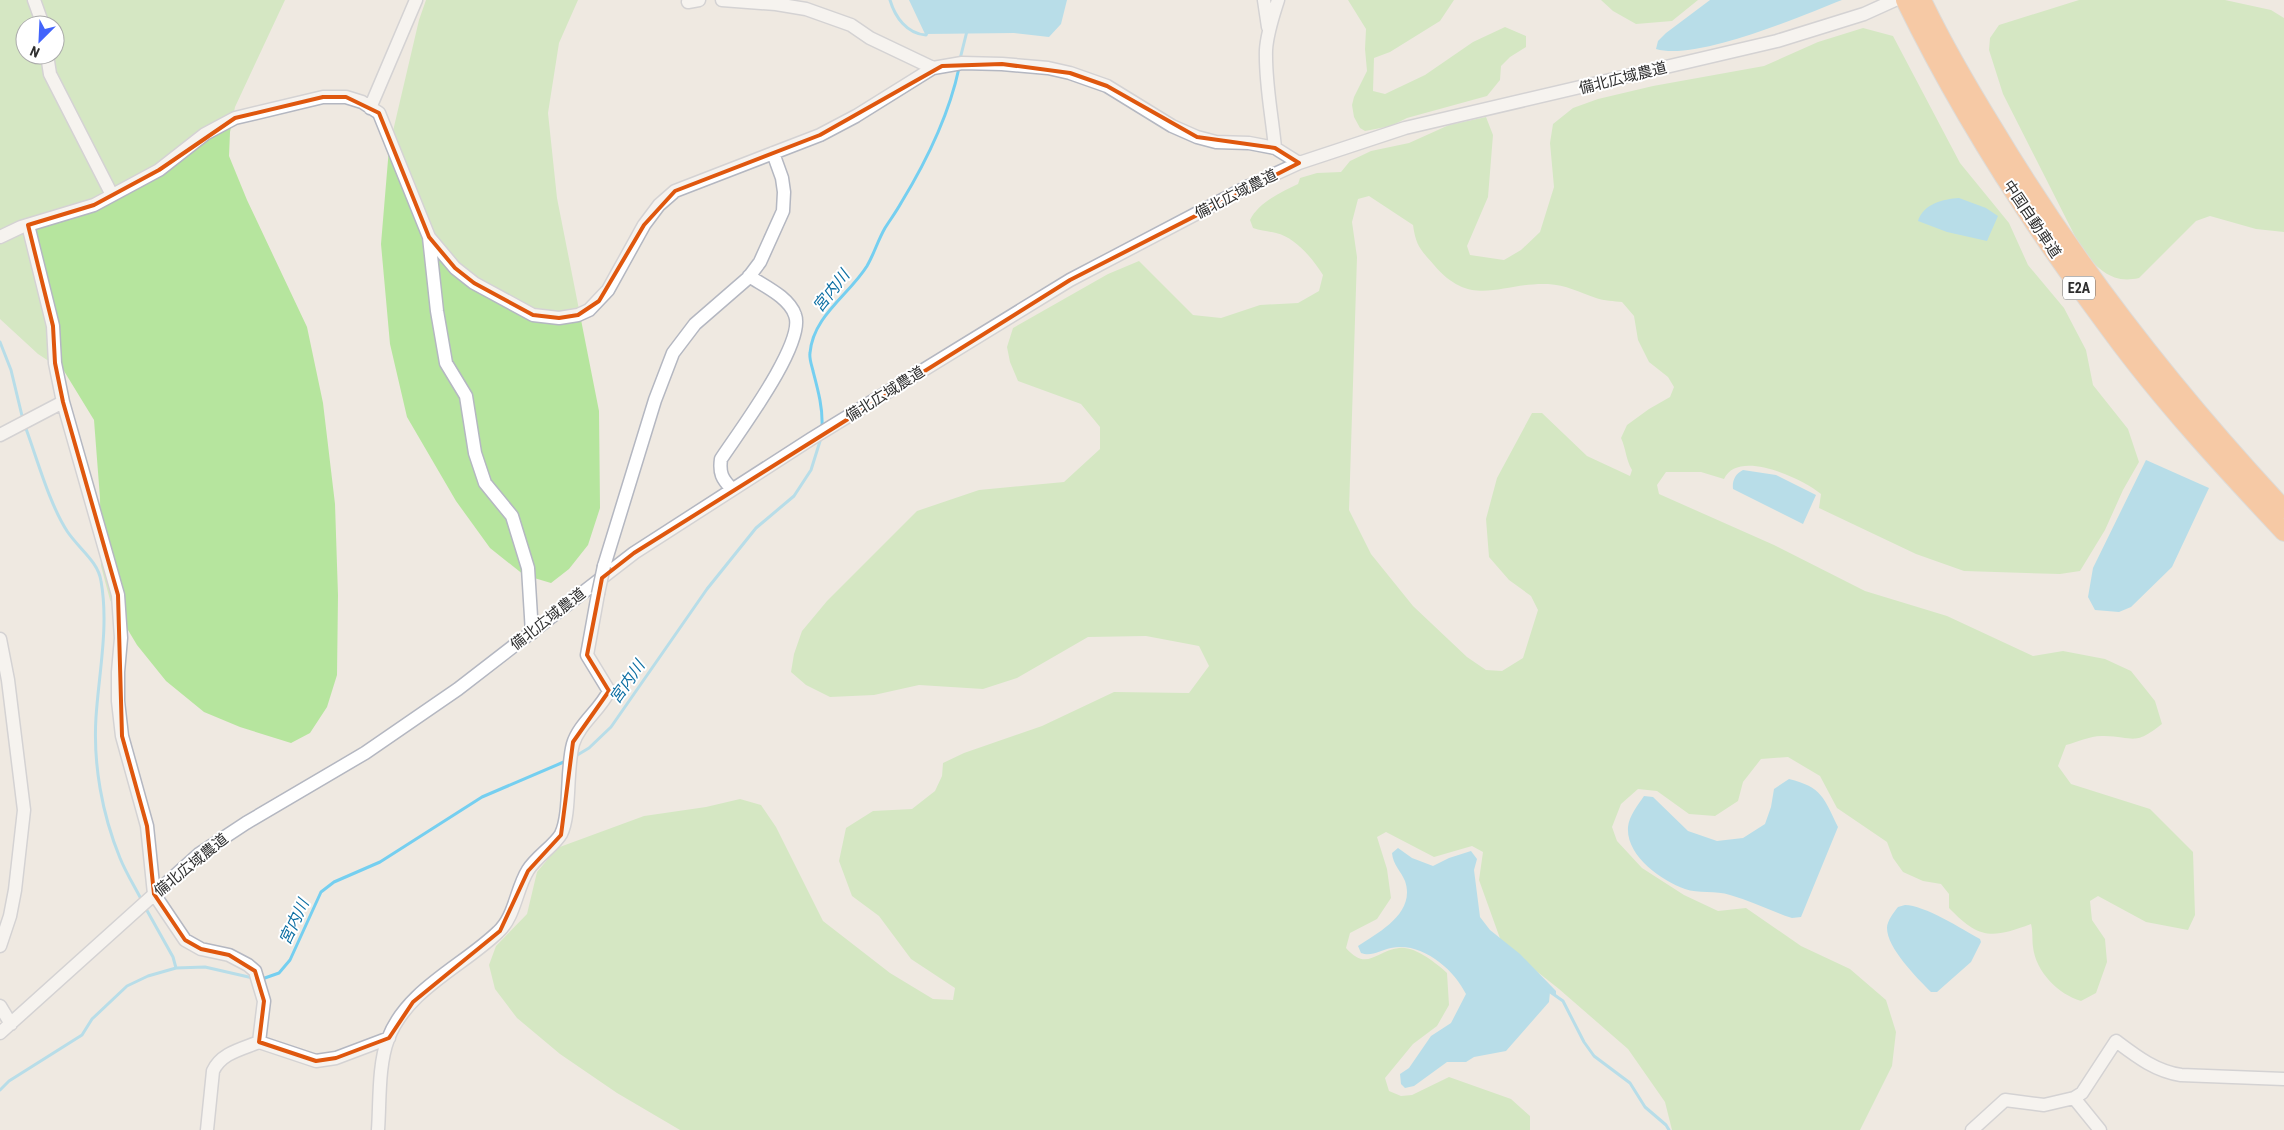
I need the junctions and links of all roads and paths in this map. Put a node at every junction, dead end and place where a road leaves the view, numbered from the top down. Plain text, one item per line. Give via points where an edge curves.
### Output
1 (34, 0) edge
2 (416, 0) edge
3 (722, 0) edge
4 (1264, 0) edge
5 (1278, 0) edge
6 (1895, 0) edge
7 (1905, 0) edge
8 (1920, 8) edge
9 (39, 15) edge
10 (1269, 30) junction
11 (49, 65) edge
12 (933, 68) junction
13 (370, 108) junction
14 (1274, 148) junction
15 (773, 152) junction
16 (1299, 163) junction
17 (112, 195) junction
18 (28, 225) junction
19 (0, 237) edge
20 (429, 237) junction
21 (749, 276) junction
22 (63, 402) junction
23 (0, 436) edge
24 (732, 489) junction
25 (2284, 509) edge
26 (2284, 532) edge
27 (532, 633) junction
28 (0, 639) edge
29 (154, 894) junction
30 (0, 946) edge
31 (0, 1006) edge
32 (11, 1024) junction
33 (0, 1033) edge
34 (389, 1038) junction
35 (259, 1042) junction
36 (2284, 1079) edge
37 (2074, 1098) junction
38 (207, 1130) edge
39 (378, 1130) edge
40 (1972, 1130) edge
41 (2100, 1130) edge

1 - 9 street
2 - 13 street
3 - 12 street via 806,9 851,25 870,38
4 - 10 street
5 - 10 street
6 - 16 street, 備北広域農道 via 1864,14 1777,41 1405,128
7 - 8 highway, 中国自動車道 / E2A
8 - 25 highway, 中国自動車道 / E2A via 2066,242 2184,396
8 - 26 highway, 中国自動車道 / E2A via 2000,170 2055,254 2106,325 2177,412
10 - 14 street via 1266,50
11 - 17 street via 50,74
12 - 14 street via 962,63 1063,71 1107,86 1172,126 1197,137
12 - 15 street via 820,135
13 - 17 street via 346,97 323,97 235,118 205,134 159,170
13 - 20 street via 379,113
14 - 16 street
15 - 20 street via 675,191 644,225 608,290 589,310 578,316 534,315 474,284 455,268
15 - 21 street via 782,178 783,211 760,262
16 - 24 street, 備北広域農道 via 1070,280
17 - 18 street via 94,205
18 - 19 street
18 - 22 street via 53,326 55,363
20 - 27 street via 436,311 446,363 466,396 475,452 485,483 512,516 528,568
21 - 24 street via 790,305 796,317 783,365 720,458 722,479
21 - 34 street, bridge via 696,324 674,353 655,400 604,566 587,655 609,691 574,742 560,835 528,871 500,931 413,1002
22 - 23 street
22 - 29 street via 118,595 121,638 118,701 122,736 147,826
24 - 27 street, 備北広域農道 via 634,553
27 - 29 street, 備北広域農道 via 458,689 364,753 200,854
28 - 30 street via 24,810 15,890
29 - 32 street, 備北広域農道
29 - 35 street via 185,940 201,949 229,955 255,971 264,1001
31 - 32 street
32 - 33 street, 備北広域農道
34 - 35 street via 336,1058 316,1061
34 - 39 street
35 - 38 street via 217,1062 213,1071
36 - 37 street via 2166,1073 2116,1041 2082,1093
37 - 40 street via 2033,1105 2005,1100
37 - 41 street

